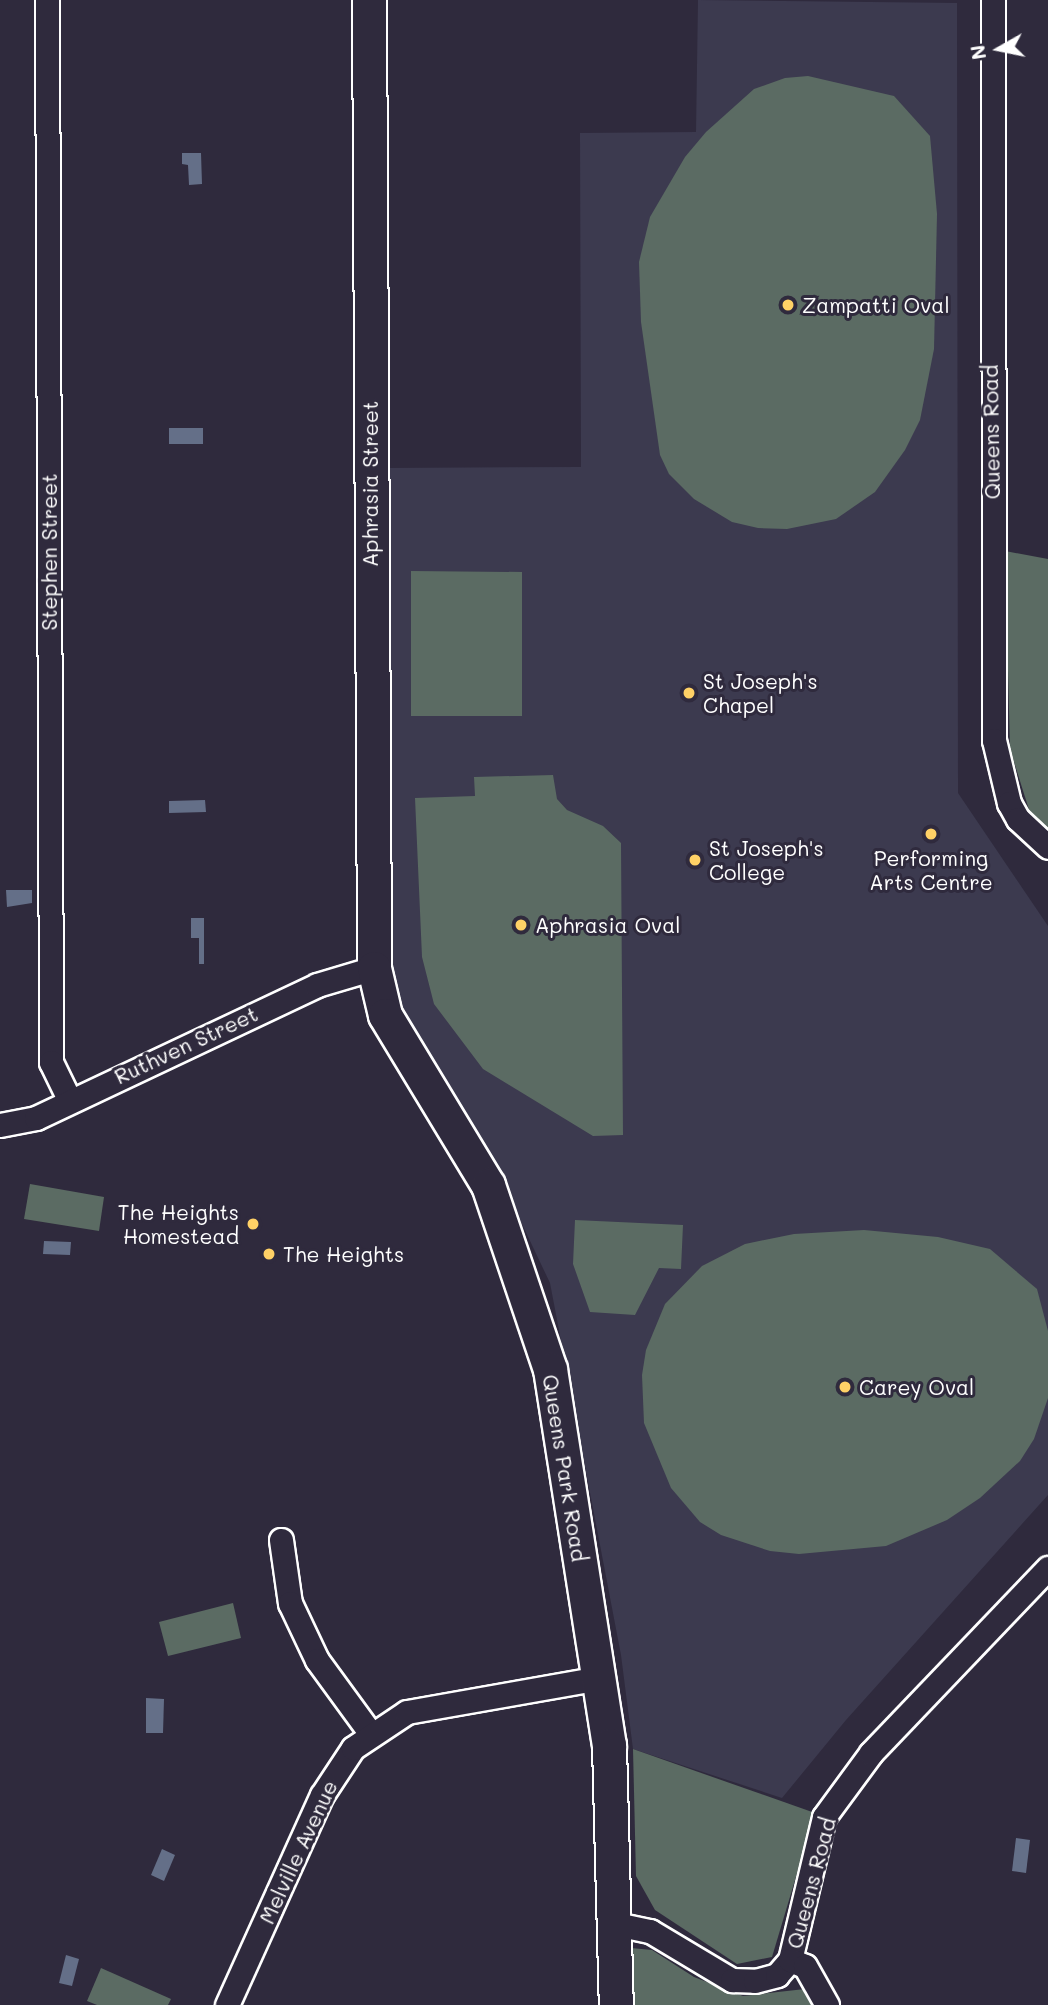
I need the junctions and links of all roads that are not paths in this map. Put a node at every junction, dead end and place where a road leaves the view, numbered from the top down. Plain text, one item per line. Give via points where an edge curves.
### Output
1 (47, 0) edge
2 (369, 0) edge
3 (993, 0) edge
4 (1048, 847) edge
5 (374, 968) junction
6 (69, 1099) junction
7 (0, 1125) edge
8 (281, 1540) dead end
9 (1048, 1568) edge
10 (598, 1678) junction
11 (371, 1734) junction
12 (617, 1923) junction
13 (790, 1960) junction
14 (227, 2005) edge
15 (616, 2005) edge
16 (827, 2005) edge

1 - 6 street, Stephen Street via 51,1062 58,1085
2 - 5 main road, Aphrasia Street
3 - 4 street, Queens Road via 995,740 1009,803 1018,819
5 - 6 street, Ruthven Street via 317,985
5 - 10 main road, Queens Park Road via 385,1015 488,1185 550,1369
6 - 7 street, Ruthven Street via 36,1118
8 - 11 street via 296,1615 317,1660
9 - 13 street, Queens Road via 871,1753 824,1817
10 - 11 street, Melville Avenue via 433,1705 407,1712
10 - 12 main road, Queens Park Road via 609,1745
11 - 14 street, Melville Avenue via 354,1748 321,1795
12 - 13 street, Queens Road via 650,1931 732,1980 755,1981 777,1975
12 - 15 main road, Queens Park Road
13 - 16 street via 805,1966

